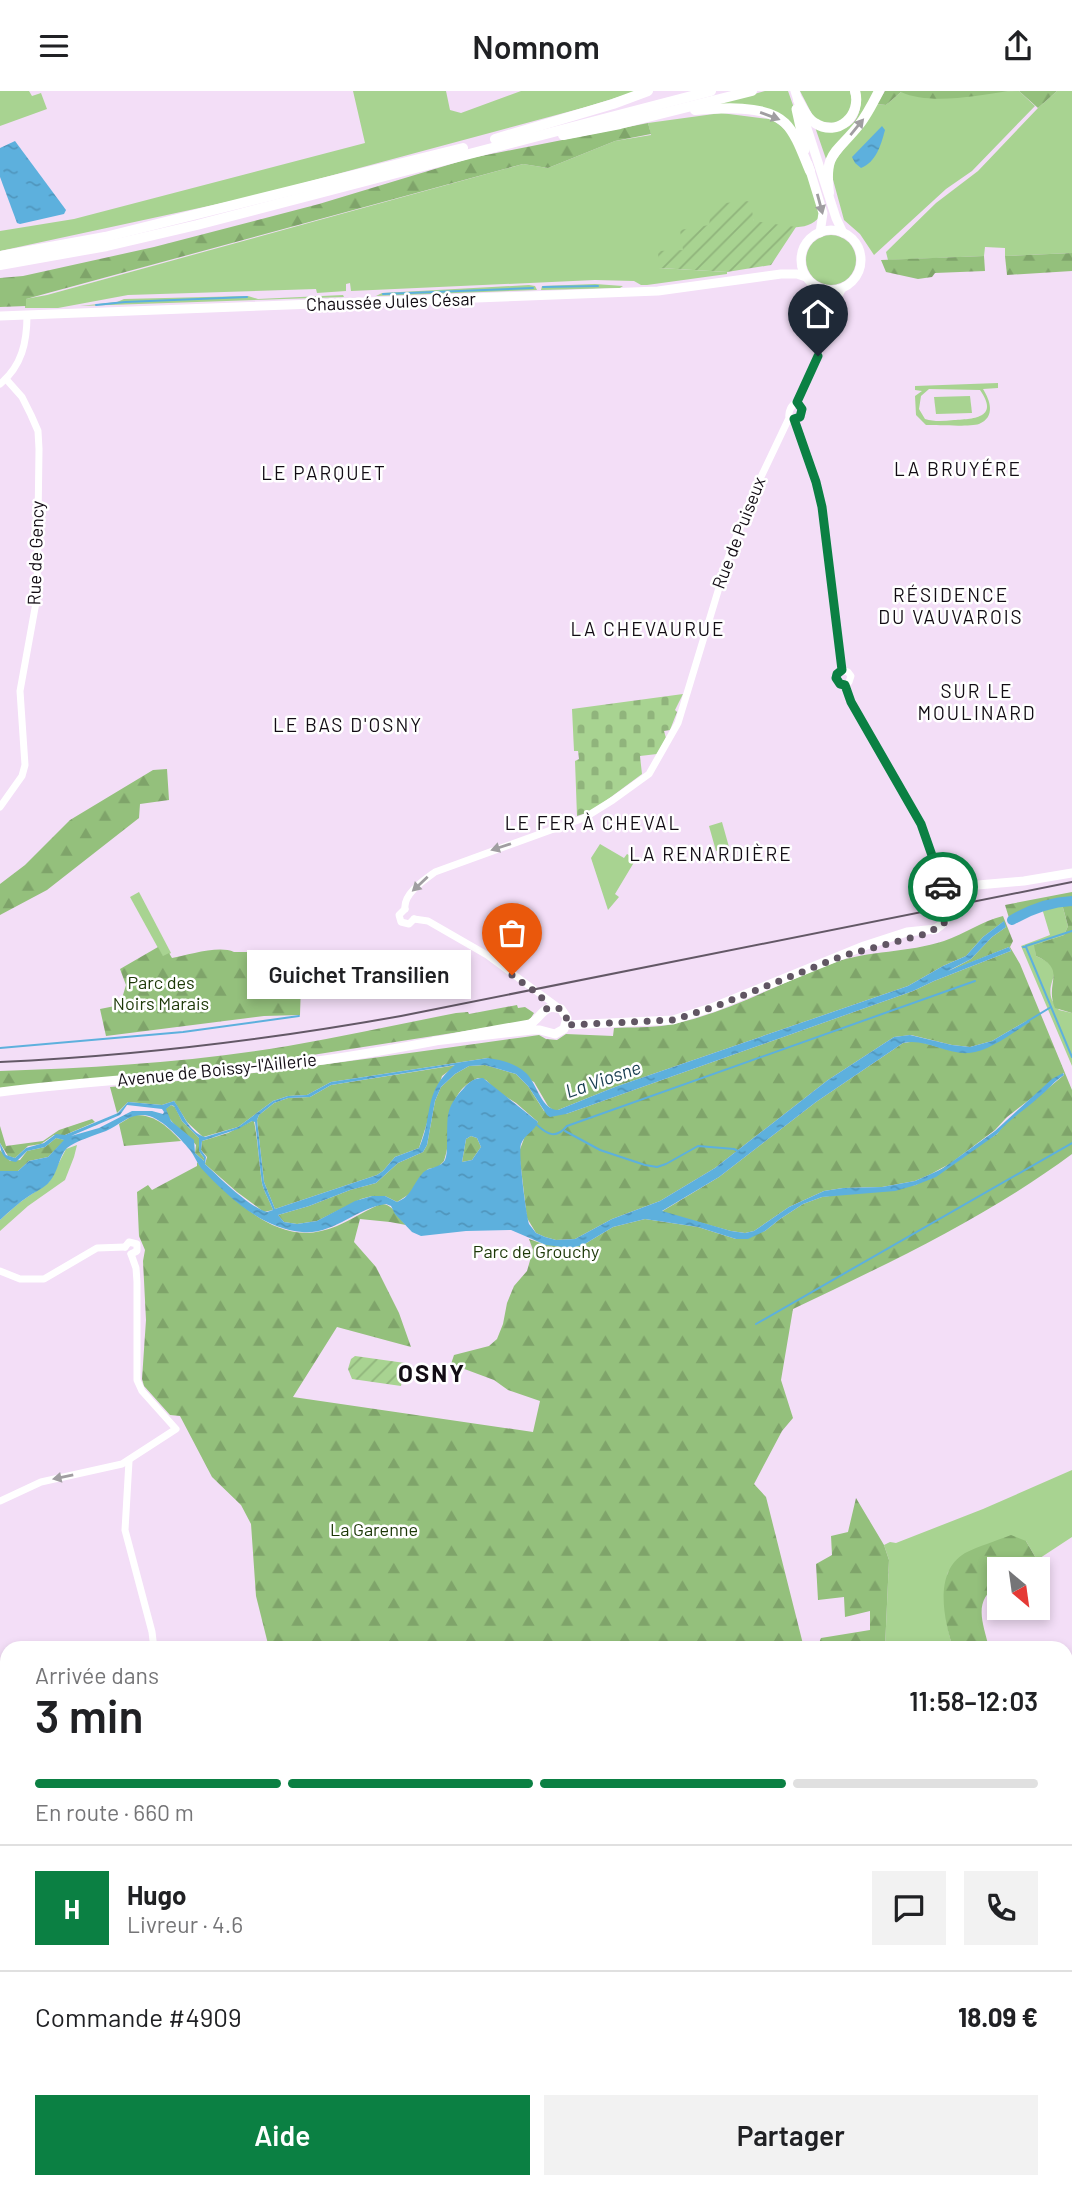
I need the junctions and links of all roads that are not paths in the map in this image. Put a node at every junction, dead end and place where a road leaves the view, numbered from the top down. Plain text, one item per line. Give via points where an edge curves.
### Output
1 (648, 91) edge
2 (684, 91) edge
3 (711, 91) edge
4 (752, 91) edge
5 (855, 91) edge
6 (879, 91) edge
7 (795, 94) edge
8 (653, 116) junction
9 (495, 140) junction
10 (470, 152) junction
11 (810, 171) junction
12 (829, 193) junction
13 (820, 233) junction
14 (843, 233) junction
15 (0, 256) edge
16 (801, 258) junction
17 (0, 265) edge
18 (781, 274) junction
19 (806, 277) junction
20 (818, 288) junction
21 (843, 288) junction
22 (831, 312) junction
23 (27, 315) junction
24 (0, 316) edge
25 (3, 381) edge
26 (792, 419) junction
27 (0, 807) edge
28 (1072, 873) edge
29 (943, 888) junction
30 (405, 909) junction
31 (414, 919) junction
32 (541, 996) junction
33 (558, 1007) junction
34 (546, 1009) junction
35 (540, 1017) junction
36 (566, 1025) junction
37 (544, 1031) junction
38 (434, 1041) junction
39 (0, 1092) edge
40 (0, 1271) edge
41 (129, 1461) junction
42 (0, 1501) edge
43 (153, 1641) edge

1 - 9 highway
2 - 9 highway
3 - 10 highway
4 - 8 highway
5 - 7 highway via 855,111 836,128 813,123
12 -> 6 highway via 830,159
7 - 11 main road
7 - 12 main road
8 - 10 highway
8 -> 11 highway via 719,108 769,114 792,131
9 - 15 highway via 117,235
10 - 17 highway via 184,228
11 -> 13 main road via 824,215
12 - 14 main road
13 - 14 main road
13 - 16 main road via 807,242
14 - 21 main road via 855,242 861,259 856,278
16 - 18 main road
16 - 19 main road
18 - 19 main road, Chaussée Jules César
18 - 23 main road, Chaussée Jules César via 658,291
19 - 20 main road
20 - 21 main road
20 - 22 street
21 - 22 street
22 - 26 street via 797,402 802,414
23 - 24 main road, Chaussée Jules César
23 - 25 street via 22,356
25 - 27 street, Rue de Gency via 22,397 39,449 37,597 20,691 26,754 22,775
26 - 29 street via 822,507 842,670 850,676 845,685 921,824
26 -> 30 street, Rue de Puiseux via 752,496 728,558 678,723 649,774 584,818 435,872 406,898
28 - 29 main road
29 - 36 main road via 948,913 936,929 895,935 673,1020
30 - 31 street via 413,912
30 - 31 street via 399,915 401,922 409,924
31 - 32 street via 428,921 487,955
32 - 33 street
32 - 34 street
33 - 34 main road
33 - 36 main road via 566,1015
34 - 35 main road
35 - 37 main road
35 - 38 main road via 530,1024
36 - 37 main road via 558,1033
37 - 38 main road
38 - 39 main road, Avenue de Boissy-l'Aillerie via 241,1070
40 - 41 street via 27,1280 44,1279 97,1248 125,1247 131,1254 137,1282 137,1380 176,1429
41 -> 42 street via 41,1482
41 - 43 street via 125,1530

